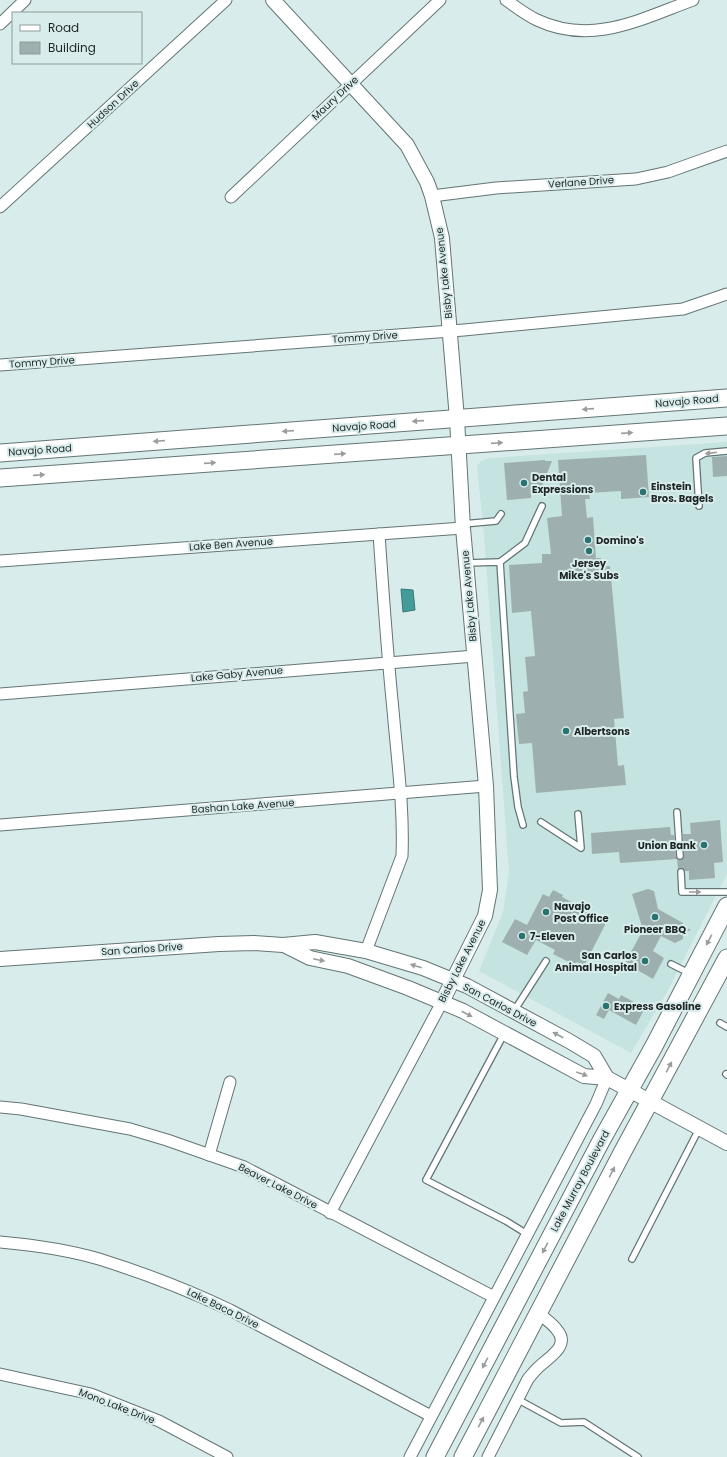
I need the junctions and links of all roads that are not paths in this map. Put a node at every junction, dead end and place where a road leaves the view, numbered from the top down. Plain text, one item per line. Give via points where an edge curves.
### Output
1 (25, 0) edge
2 (226, 0) edge
3 (273, 0) edge
4 (440, 0) edge
5 (506, 0) edge
6 (693, 0) edge
7 (12, 12) edge
8 (12, 12) edge
9 (0, 24) edge
10 (351, 84) junction
11 (727, 151) edge
12 (432, 196) junction
13 (231, 197) dead end
14 (0, 207) edge
15 (727, 294) edge
16 (450, 331) junction
17 (0, 365) edge
18 (727, 398) edge
19 (727, 405) edge
20 (457, 419) junction
21 (727, 426) edge
22 (660, 430) junction
23 (458, 446) junction
24 (727, 451) edge
25 (0, 453) edge
26 (0, 478) edge
27 (542, 506) dead end
28 (699, 506) dead end
29 (501, 514) dead end
30 (463, 526) junction
31 (379, 534) junction
32 (0, 561) edge
33 (500, 562) junction
34 (466, 563) junction
35 (475, 656) junction
36 (388, 662) junction
37 (0, 694) edge
38 (486, 786) junction
39 (400, 794) junction
40 (677, 812) dead end
41 (578, 814) dead end
42 (540, 822) dead end
43 (0, 825) edge
44 (523, 825) dead end
45 (680, 856) dead end
46 (681, 872) dead end
47 (727, 892) edge
48 (727, 906) edge
49 (283, 945) junction
50 (366, 951) junction
51 (727, 958) edge
52 (0, 959) edge
53 (546, 961) dead end
54 (671, 964) dead end
55 (691, 974) junction
56 (453, 980) junction
57 (442, 1002) junction
58 (514, 1011) junction
59 (720, 1023) dead end
60 (727, 1027) edge
61 (504, 1033) junction
62 (607, 1078) junction
63 (230, 1082) dead end
64 (629, 1090) junction
65 (650, 1102) junction
66 (0, 1107) edge
67 (699, 1128) junction
68 (727, 1143) edge
69 (208, 1155) junction
70 (330, 1213) junction
71 (527, 1234) junction
72 (0, 1242) edge
73 (632, 1259) dead end
74 (494, 1297) junction
75 (538, 1313) junction
76 (0, 1374) edge
77 (518, 1399) junction
78 (431, 1416) junction
79 (228, 1457) edge
80 (410, 1457) edge
81 (435, 1457) edge
82 (463, 1457) edge
83 (488, 1457) edge
84 (638, 1457) edge

1 - 8 street
2 - 14 street, Hudson Drive
3 - 10 street, Bisby Lake Avenue
4 - 10 street, Maury Drive
5 - 6 street via 548,25 574,31 616,28
7 - 9 street
10 - 12 street, Bisby Lake Avenue via 407,145
10 - 13 street, Maury Drive
11 - 12 street, Verlane Drive via 668,172 636,179 496,188
12 - 16 street, Bisby Lake Avenue via 442,238
15 - 16 street, Tommy Drive via 684,310
16 - 17 street, Tommy Drive
16 - 20 street, Bisby Lake Avenue
18 -> 20 main road, Navajo Road
19 - 22 main road via 674,410 666,414
20 - 23 street, Bisby Lake Avenue
20 -> 25 main road, Navajo Road
21 - 22 main road
23 -> 22 main road
26 -> 23 main road
23 - 30 street, Bisby Lake Avenue
24 -> 28 lane via 705,453 696,458
27 - 33 lane via 525,542
29 - 30 lane via 496,521
30 - 31 street, Lake Ben Avenue
30 - 34 street, Bisby Lake Avenue
31 - 32 street, Lake Ben Avenue
31 - 36 street
33 - 34 lane
33 - 44 lane via 514,777
34 - 35 street, Bisby Lake Avenue
35 - 36 street, Lake Gaby Avenue
35 - 38 street, Bisby Lake Avenue
36 - 37 street, Lake Gaby Avenue
36 - 39 street
38 - 39 street, Bashan Lake Avenue
38 - 56 street, Bisby Lake Avenue via 490,890 485,916
39 - 43 street, Bashan Lake Avenue
39 - 50 street via 402,856
40 - 45 lane
41 - 42 lane via 581,848
46 -> 47 lane via 682,892
48 -> 55 main road, Lake Murray Boulevard
49 - 50 street, San Carlos Drive via 315,942
49 - 52 street, San Carlos Drive via 219,944
49 -> 57 street, San Carlos Drive via 310,958 348,966
56 -> 50 street, San Carlos Drive
65 -> 51 main road
53 - 58 lane
54 - 55 lane
55 - 64 main road, Lake Murray Boulevard
56 - 57 street, Bisby Lake Avenue
56 - 58 street, San Carlos Drive
57 -> 61 street, San Carlos Drive
57 - 70 street, Bisby Lake Avenue
62 -> 58 street, San Carlos Drive via 594,1056
59 - 60 lane
61 -> 62 street, San Carlos Drive via 584,1076
61 - 71 lane via 426,1180
62 - 64 street, San Carlos Drive
62 - 71 street via 596,1104
63 - 69 street
64 - 65 street, San Carlos Drive
64 -> 81 main road, Lake Murray Boulevard
65 - 67 street, San Carlos Drive
75 -> 65 main road
66 - 69 street, Beaver Lake Drive via 21,1108 121,1127
67 - 68 street, San Carlos Drive
67 - 73 lane
69 - 70 street, Beaver Lake Drive via 244,1167
70 - 74 street, Beaver Lake Drive
71 - 74 street
72 - 78 street, Lake Baca Drive via 99,1259 193,1293
74 - 78 street
75 - 77 street via 556,1328 561,1334 562,1341 560,1348 528,1379
82 -> 75 main road
76 - 79 street, Mono Lake Drive via 91,1394 159,1421
77 - 83 street
77 - 84 lane via 561,1423 584,1422
78 - 80 street

